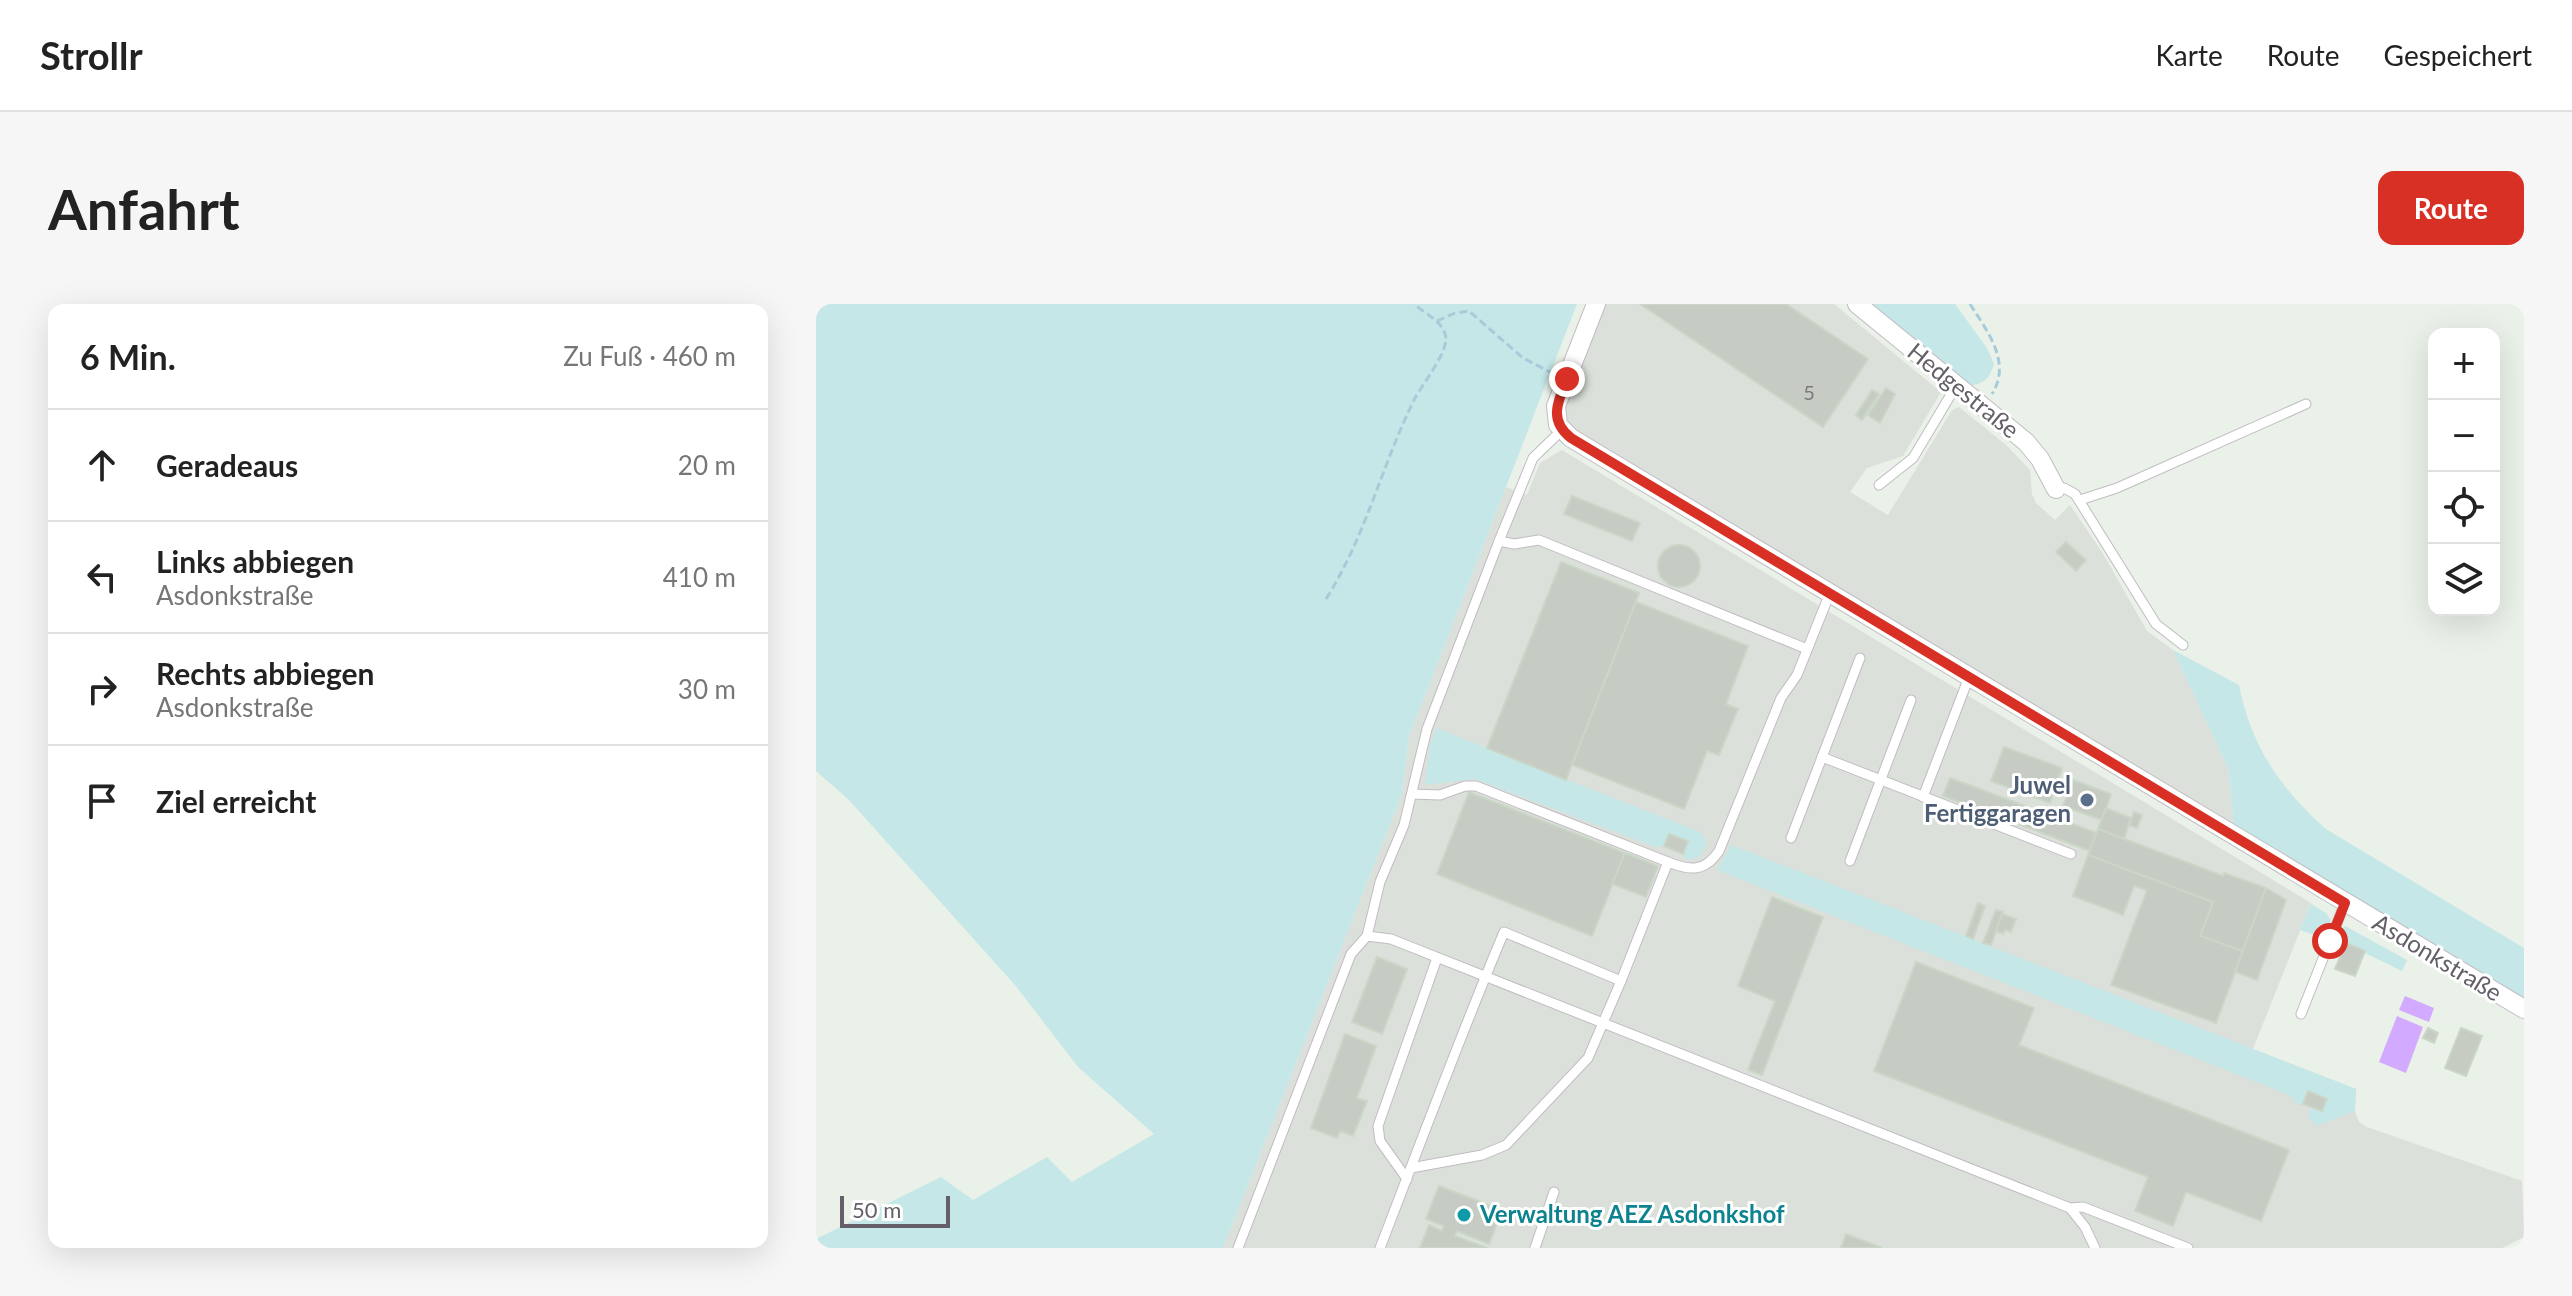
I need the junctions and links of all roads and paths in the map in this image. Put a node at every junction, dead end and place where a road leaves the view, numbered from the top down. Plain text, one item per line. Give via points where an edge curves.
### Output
1 (1414, 304) edge
2 (1596, 304) edge
3 (1857, 304) edge
4 (1970, 304) edge
5 (1437, 321) junction
6 (1567, 379) junction
7 (1956, 386) junction
8 (2306, 404) dead end
9 (1983, 407) junction
10 (1562, 430) junction
11 (1879, 485) dead end
12 (2056, 489) joint
13 (2080, 500) junction
14 (1499, 541) junction
15 (1830, 593) junction
16 (1326, 599) dead end
17 (2183, 645) dead end
18 (1807, 649) junction
19 (1860, 658) dead end
20 (1969, 677) junction
21 (1911, 700) dead end
22 (1822, 757) junction
23 (1880, 780) junction
24 (1412, 794) junction
25 (1923, 797) junction
26 (1791, 838) dead end
27 (2071, 854) dead end
28 (1850, 861) dead end
29 (1668, 862) junction
30 (2345, 903) junction
31 (1367, 936) junction
32 (1437, 958) junction
33 (1485, 977) junction
34 (1621, 981) junction
35 (2524, 1009) edge
36 (2301, 1014) dead end
37 (1603, 1023) junction
38 (1411, 1168) junction
39 (1407, 1179) junction
40 (1554, 1192) dead end
41 (2070, 1208) junction
42 (1238, 1248) edge
43 (1380, 1248) edge
44 (1535, 1248) edge
45 (2095, 1248) edge
46 (2188, 1248) edge

1 - 5 path
2 - 6 street
3 - 7 street, Hedgestraße
4 - 9 path via 2001,367 1999,382
5 - 6 path via 1469,311 1523,358
5 - 16 path via 1446,340 1444,349 1415,398 1368,516
6 - 10 street via 1556,412
7 - 9 street, Hedgestraße
7 - 11 lane via 1913,458
8 - 13 lane
9 - 12 street, Hedgestraße via 2026,442
10 - 14 lane via 1533,458
10 - 15 street, Asdonkstraße
12 - 13 lane via 2070,491
13 - 17 lane via 2156,624
14 - 18 lane via 1539,540
14 - 24 lane via 1427,729
15 - 18 lane
15 - 20 street, Asdonkstraße
18 - 29 lane via 1714,859 1698,869
19 - 22 lane
20 - 25 lane
20 - 30 street, Asdonkstraße
21 - 23 lane
22 - 23 lane
22 - 26 lane
23 - 25 lane
23 - 28 lane
24 - 29 lane via 1440,795 1476,786
24 - 31 lane
25 - 27 lane
29 - 34 lane
30 - 35 street, Asdonkstraße
30 - 36 lane
31 - 32 lane via 1391,939
31 - 42 lane via 1351,954
32 - 33 lane
32 - 39 lane via 1378,1126 1380,1141
33 - 34 lane via 1504,932
33 - 37 lane
33 - 38 lane
34 - 37 lane
37 - 38 lane via 1580,1069 1506,1145 1482,1155
37 - 41 lane
38 - 39 lane
39 - 43 lane
40 - 44 lane
41 - 45 lane
41 - 46 lane via 2083,1207

